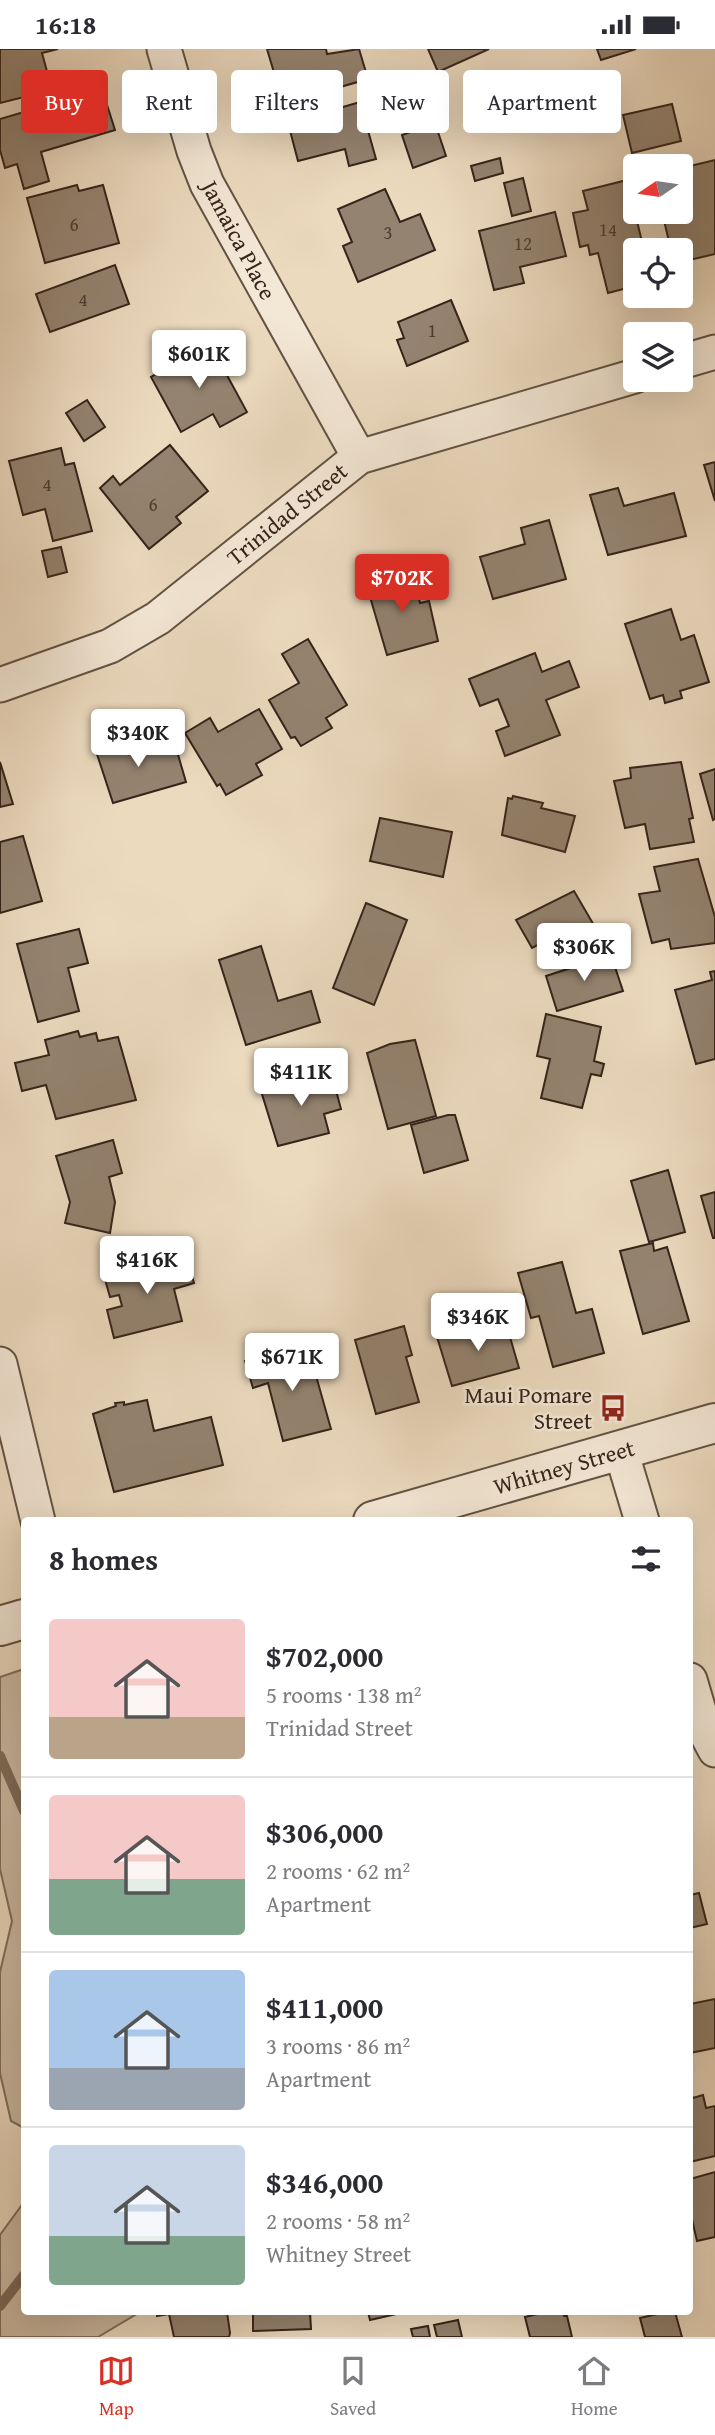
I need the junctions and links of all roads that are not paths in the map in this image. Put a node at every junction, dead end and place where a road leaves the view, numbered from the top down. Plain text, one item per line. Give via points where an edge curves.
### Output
1 (164, 49) edge
2 (715, 352) edge
3 (693, 358) edge
4 (623, 380) edge
5 (359, 457) junction
6 (0, 685) edge
7 (0, 1364) edge
8 (715, 1423) edge
9 (621, 1451) junction
10 (37, 1517) edge
11 (387, 1517) edge
12 (641, 1517) edge
13 (693, 1690) edge
14 (715, 1750) edge

1 - 5 street, Jamaica Place via 208,184
2 - 3 street
4 - 5 street, Trinidad Street
5 - 6 street, Trinidad Street via 158,618 110,646
7 - 10 street
8 - 9 street, Whitney Street
9 - 11 street, Whitney Street
9 - 12 street
13 - 14 street

